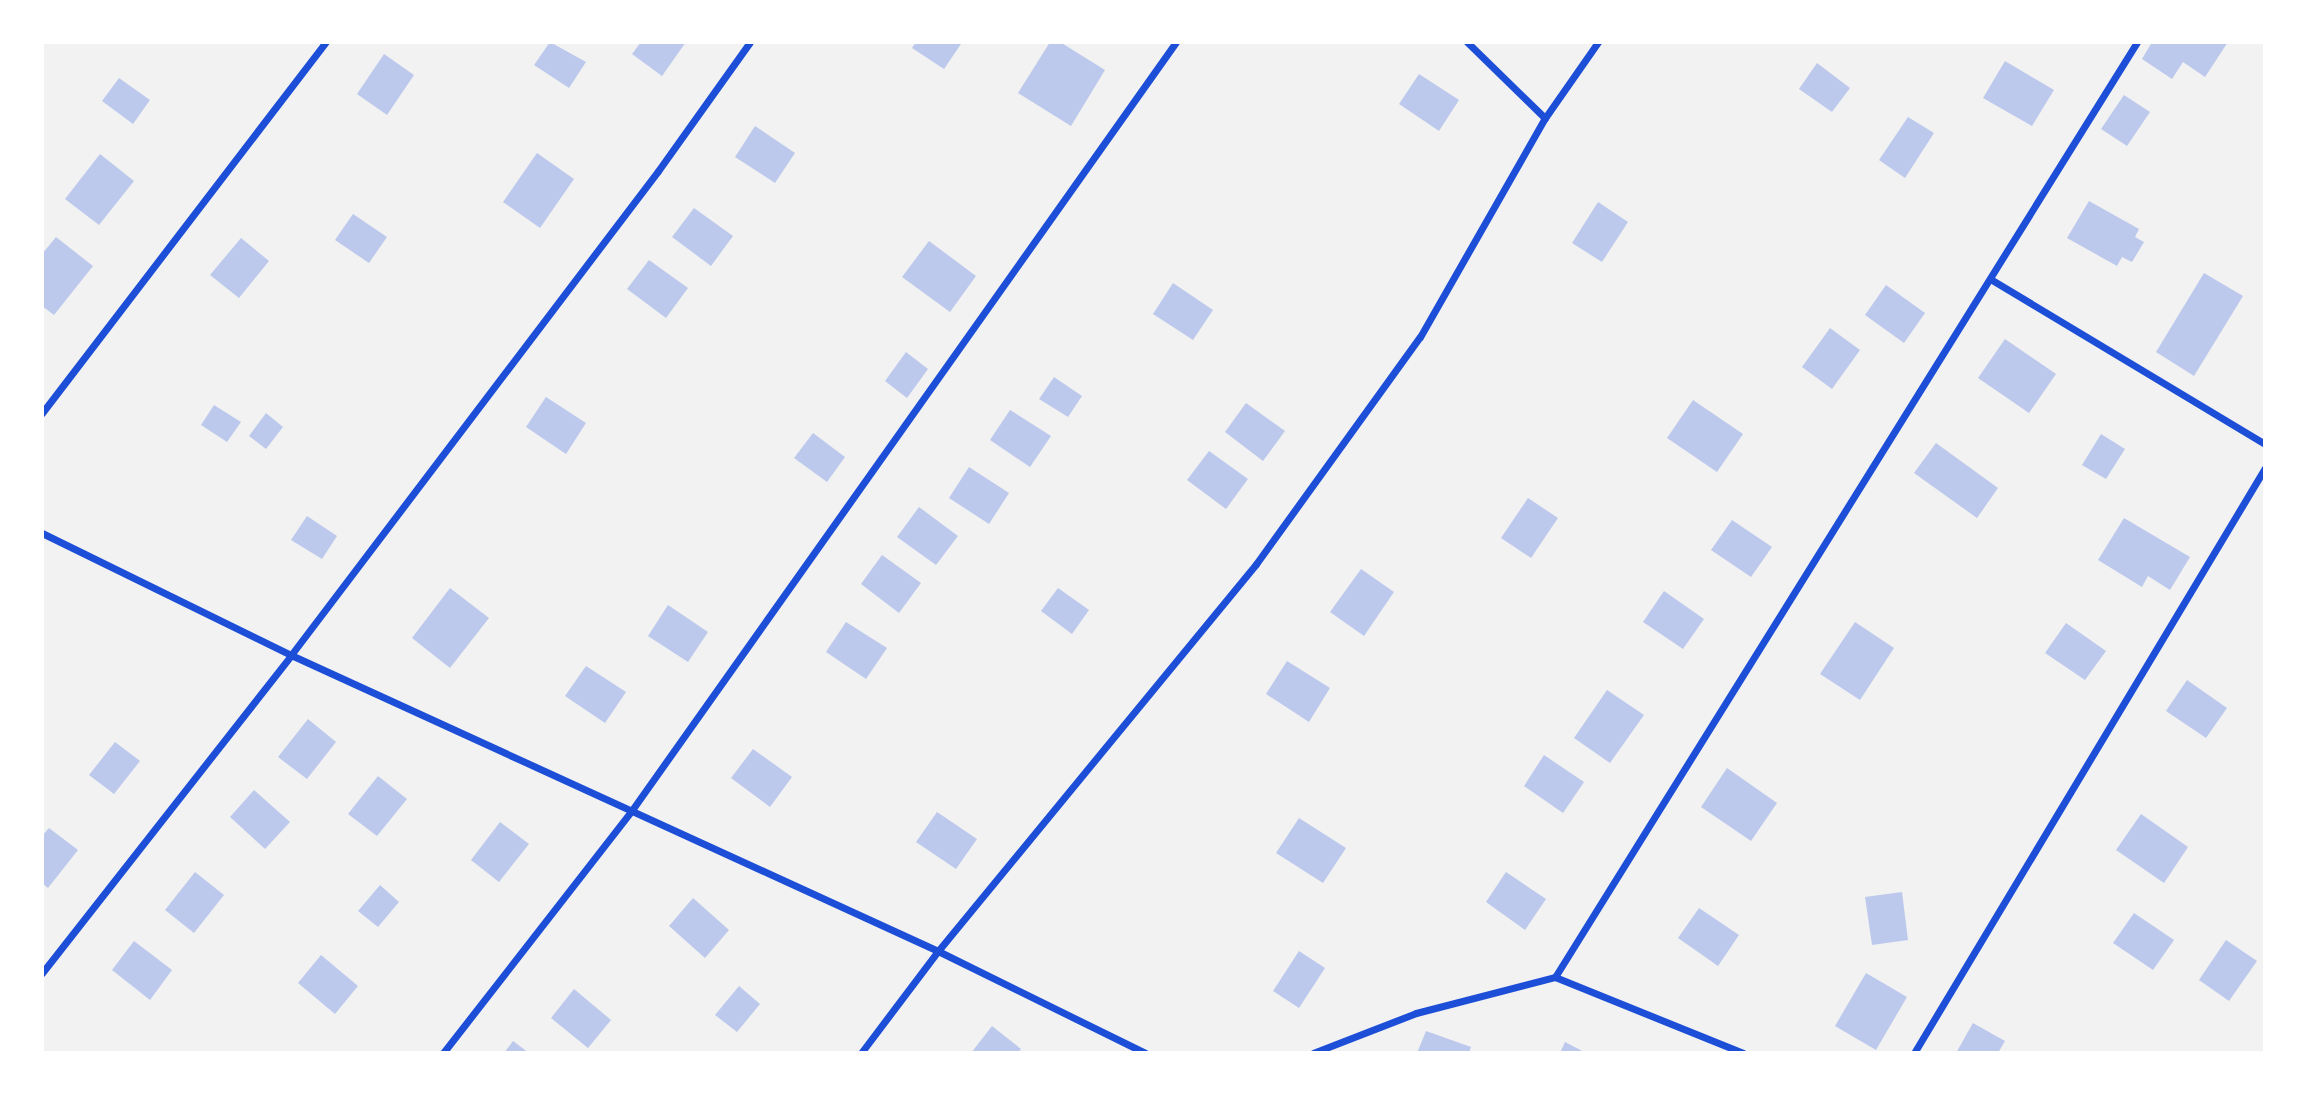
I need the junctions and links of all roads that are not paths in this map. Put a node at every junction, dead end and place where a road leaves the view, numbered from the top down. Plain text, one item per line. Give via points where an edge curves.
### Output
1 (326, 42) edge
2 (750, 42) edge
3 (1176, 42) edge
4 (1467, 42) edge
5 (1598, 42) edge
6 (2137, 42) edge
7 (1545, 118) junction
8 (1992, 280) junction
9 (42, 413) edge
10 (2265, 444) edge
11 (2265, 468) edge
12 (42, 533) edge
13 (291, 655) junction
14 (632, 810) junction
15 (938, 951) junction
16 (42, 973) edge
17 (1555, 977) junction
18 (443, 1053) edge
19 (862, 1053) edge
20 (1145, 1053) edge
21 (1313, 1053) edge
22 (1743, 1053) edge
23 (1914, 1053) edge

1 - 9 street
2 - 13 street via 658,171
3 - 14 street
4 - 7 street
5 - 7 street
6 - 8 street
7 - 15 street via 1420,337 1256,564
8 - 10 street
8 - 17 street
11 - 23 street
12 - 13 street
13 - 14 street
13 - 16 street
14 - 15 street
14 - 18 street
15 - 19 street
15 - 20 street
17 - 21 street via 1416,1013
17 - 22 street

